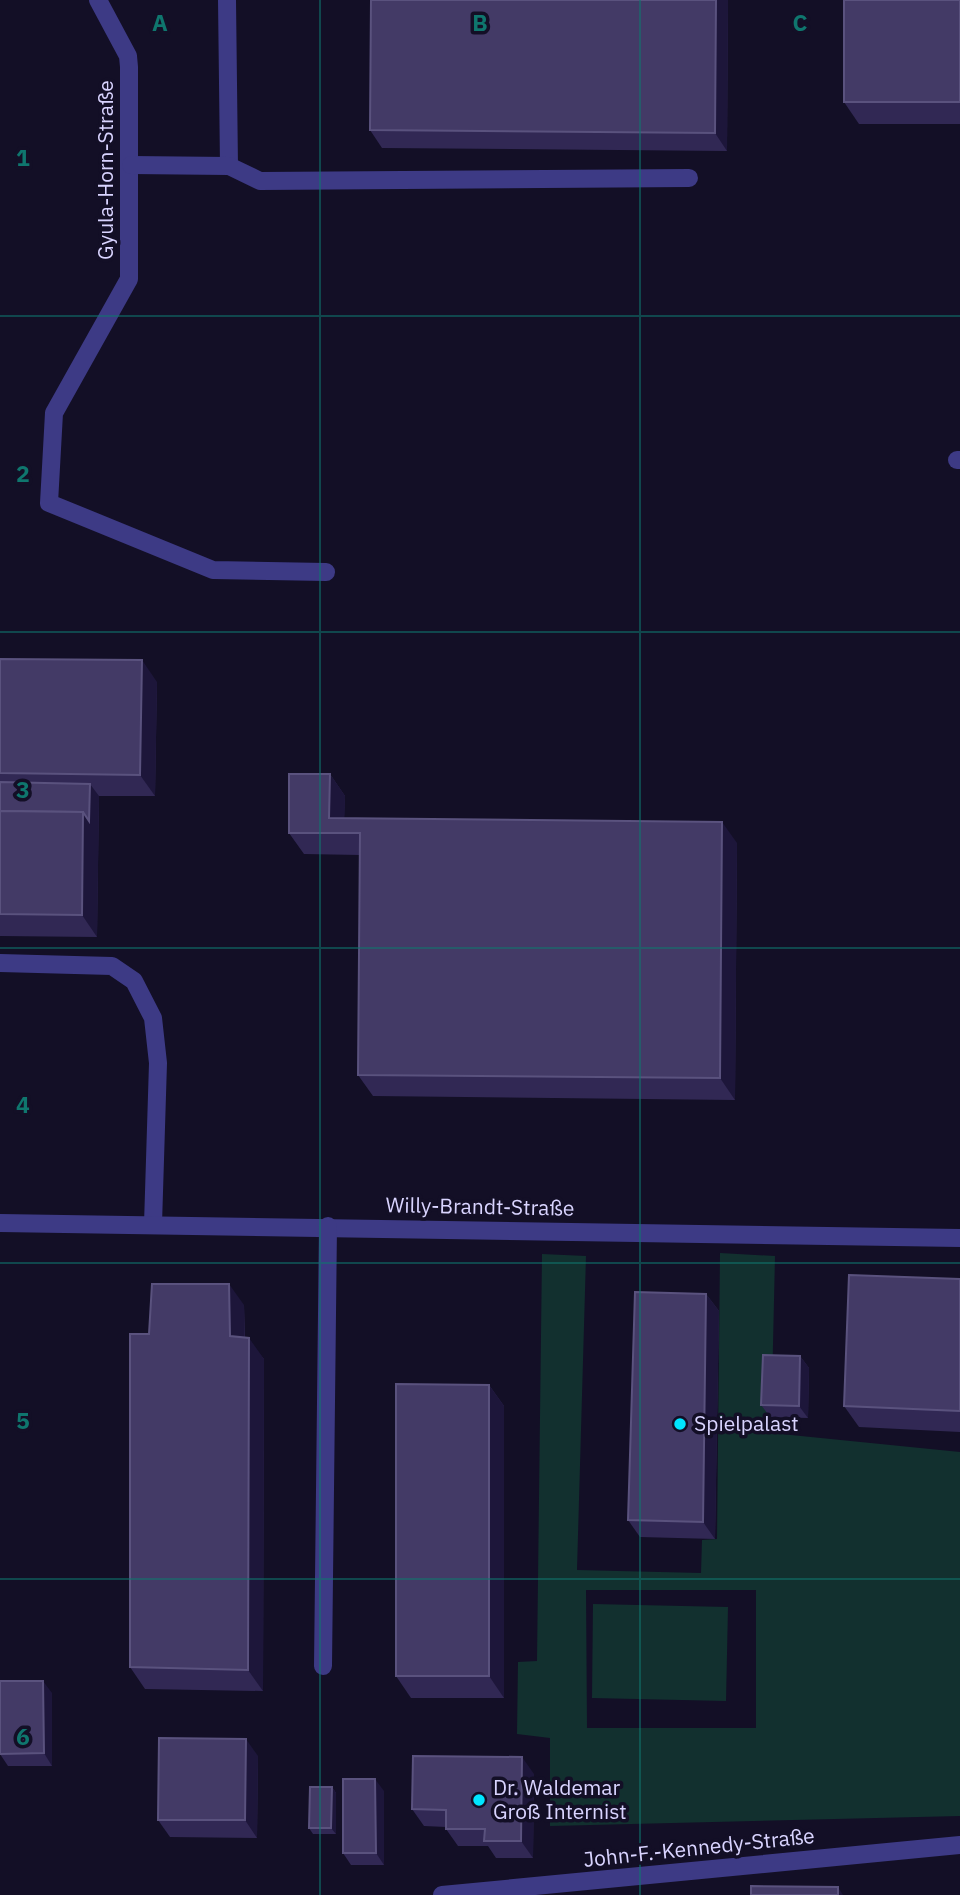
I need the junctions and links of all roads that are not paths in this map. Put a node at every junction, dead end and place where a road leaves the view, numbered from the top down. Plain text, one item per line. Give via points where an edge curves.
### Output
1 (98, 0) edge
2 (228, 0) edge
3 (131, 166) junction
4 (229, 166) junction
5 (689, 178) dead end
6 (326, 572) dead end
7 (0, 963) edge
8 (0, 1223) edge
9 (153, 1224) junction
10 (328, 1227) junction
11 (960, 1238) edge
12 (323, 1666) dead end
13 (960, 1845) edge
14 (495, 1893) edge
15 (442, 1895) edge

1 - 3 street, Gyula-Horn-Straße via 128,56
2 - 4 street
3 - 4 street
3 - 6 street, Gyula-Horn-Straße via 129,279 54,413 49,503 213,570
4 - 5 street via 260,181
7 - 9 street via 112,966 134,981 153,1018 158,1063
8 - 9 street, Willy-Brandt-Straße
9 - 10 street, Willy-Brandt-Straße
10 - 11 street, Willy-Brandt-Straße
10 - 12 street
13 - 14 street, John-F.-Kennedy-Straße
14 - 15 street, John-F.-Kennedy-Straße

